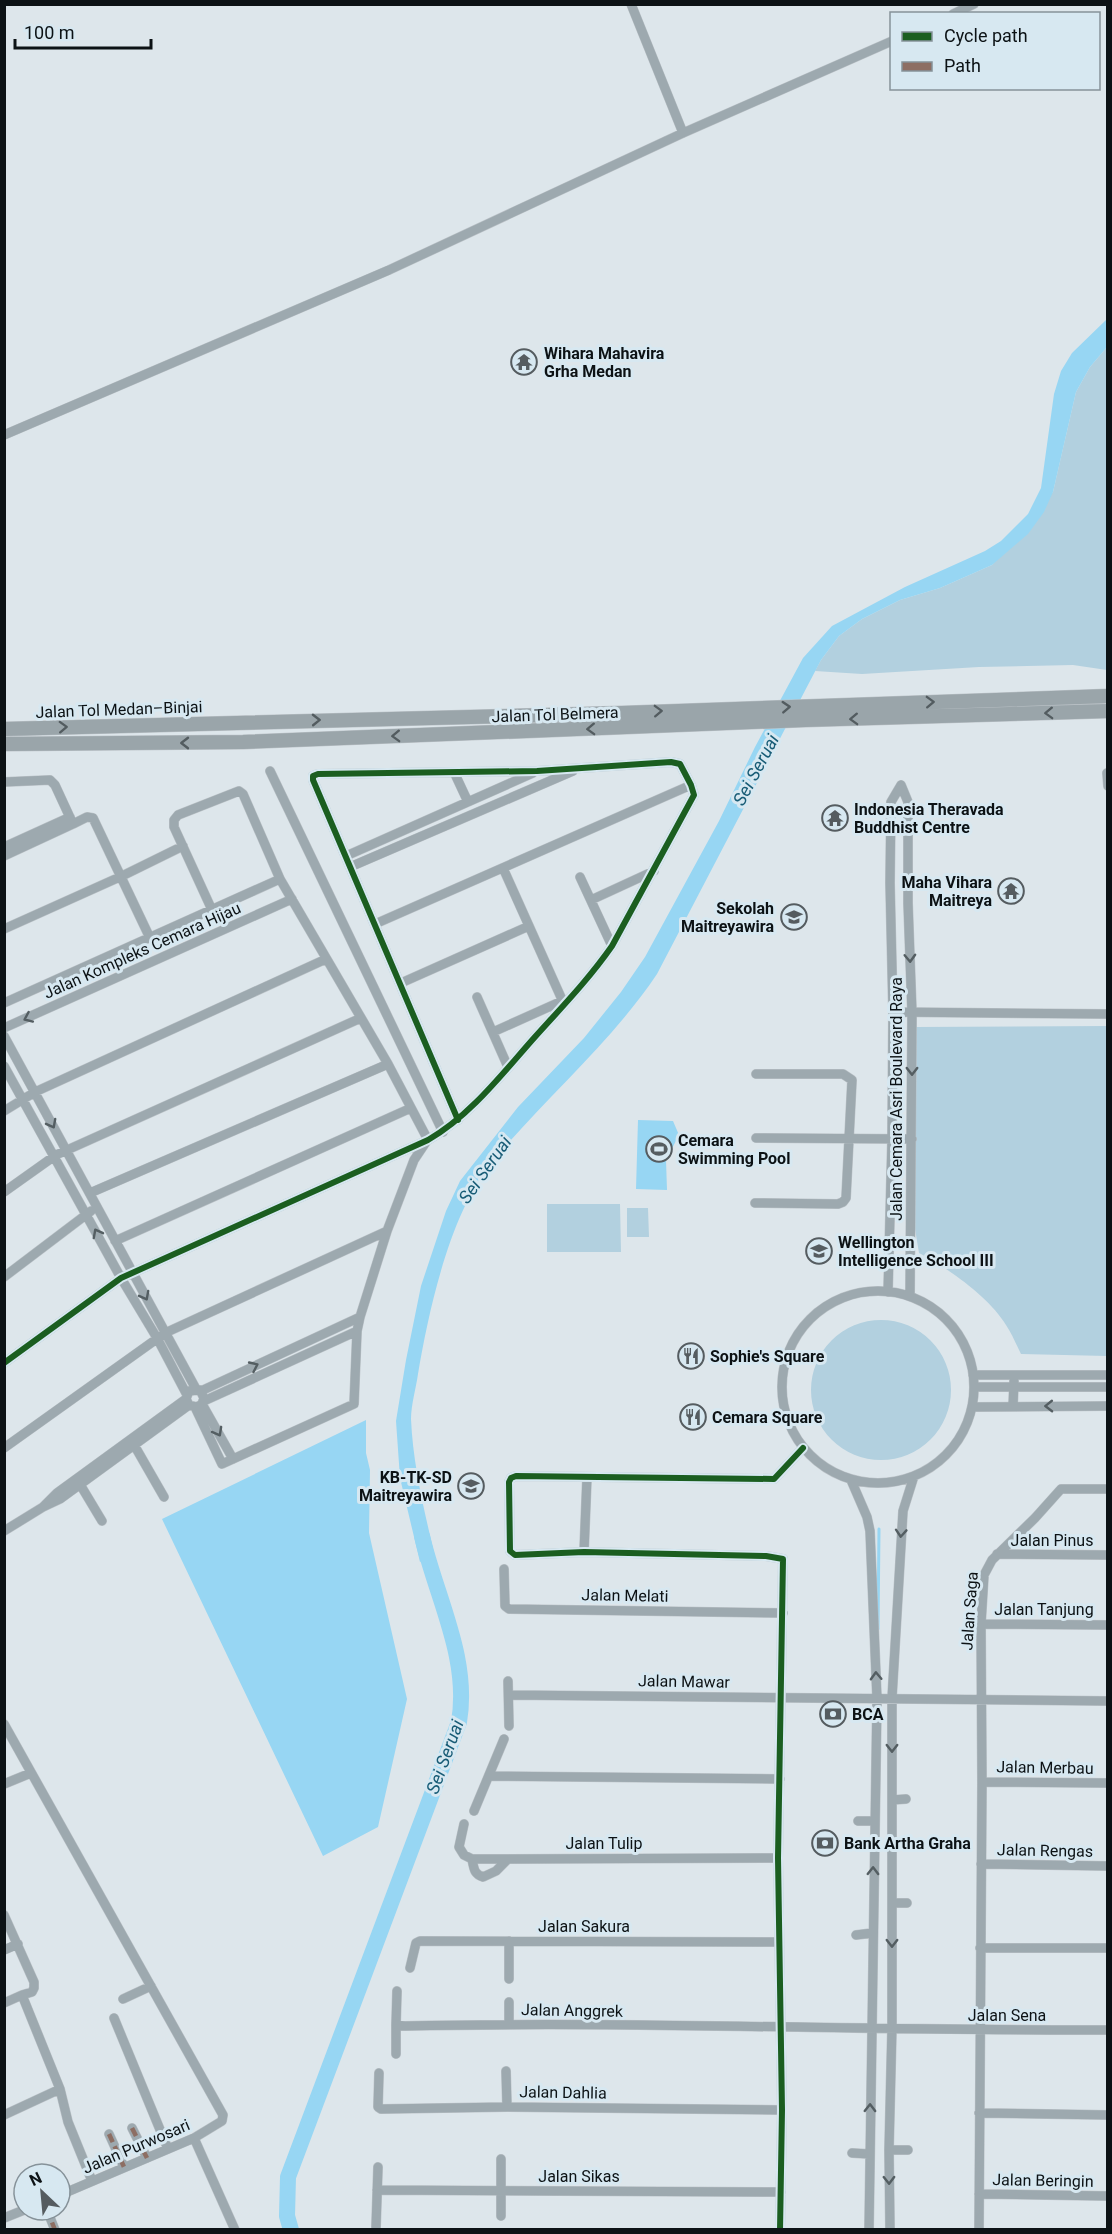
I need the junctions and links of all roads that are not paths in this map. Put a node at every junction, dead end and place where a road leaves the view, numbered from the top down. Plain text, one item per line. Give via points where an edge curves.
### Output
1 (631, 4) edge
2 (974, 4) edge
3 (956, 12) edge
4 (890, 40) edge
5 (683, 133) junction
6 (4, 435) edge
7 (1107, 696) edge
8 (1107, 711) edge
9 (235, 722) joint
10 (4, 729) edge
11 (4, 744) edge
12 (581, 767) junction
13 (270, 771) dead end
14 (537, 771) junction
15 (454, 772) junction
16 (1095, 773) dead end
17 (1107, 773) edge
18 (4, 782) edge
19 (692, 785) junction
20 (1107, 786) edge
21 (468, 802) junction
22 (72, 820) junction
23 (183, 846) junction
24 (4, 847) edge
25 (4, 856) edge
26 (346, 856) junction
27 (350, 867) junction
28 (503, 868) junction
29 (654, 870) junction
30 (122, 876) junction
31 (580, 877) dead end
32 (280, 879) junction
33 (292, 899) junction
34 (591, 900) junction
35 (908, 903) junction
36 (890, 904) junction
37 (212, 910) junction
38 (375, 924) junction
39 (529, 926) junction
40 (4, 929) edge
41 (150, 938) junction
42 (612, 946) junction
43 (326, 959) junction
44 (401, 983) junction
45 (477, 997) dead end
46 (4, 1003) edge
47 (563, 1003) junction
48 (893, 1011) junction
49 (912, 1013) junction
50 (1107, 1014) edge
51 (361, 1018) junction
52 (4, 1028) edge
53 (493, 1032) junction
54 (4, 1036) edge
55 (388, 1064) junction
56 (4, 1066) edge
57 (508, 1067) junction
58 (756, 1074) dead end
59 (35, 1092) junction
60 (23, 1098) junction
61 (411, 1108) junction
62 (4, 1111) edge
63 (458, 1120) junction
64 (443, 1132) junction
65 (756, 1138) dead end
66 (912, 1138) junction
67 (850, 1139) junction
68 (892, 1139) junction
69 (428, 1140) junction
70 (66, 1150) junction
71 (56, 1155) junction
72 (4, 1192) edge
73 (90, 1193) junction
74 (755, 1203) dead end
75 (97, 1207) junction
76 (87, 1214) junction
77 (387, 1231) junction
78 (116, 1241) junction
79 (132, 1272) junction
80 (4, 1276) edge
81 (121, 1278) junction
82 (888, 1292) junction
83 (910, 1296) junction
84 (360, 1317) junction
85 (357, 1331) junction
86 (161, 1335) junction
87 (4, 1363) edge
88 (974, 1375) junction
89 (1014, 1375) junction
90 (1107, 1375) edge
91 (974, 1386) junction
92 (1015, 1387) junction
93 (1107, 1387) edge
94 (195, 1399) junction
95 (1107, 1406) edge
96 (972, 1407) junction
97 (1013, 1407) junction
98 (133, 1442) junction
99 (4, 1448) edge
100 (802, 1448) junction
101 (914, 1476) junction
102 (587, 1477) junction
103 (852, 1480) junction
104 (79, 1482) junction
105 (1107, 1489) edge
106 (164, 1497) dead end
107 (102, 1521) dead end
108 (6, 1527) edge
109 (584, 1552) junction
110 (997, 1554) junction
111 (1107, 1555) edge
112 (504, 1569) dead end
113 (783, 1613) junction
114 (981, 1624) junction
115 (1107, 1624) edge
116 (508, 1681) dead end
117 (508, 1695) junction
118 (780, 1697) junction
119 (892, 1698) junction
120 (877, 1699) junction
121 (981, 1699) junction
122 (1107, 1701) edge
123 (4, 1724) edge
124 (509, 1726) dead end
125 (504, 1739) dead end
126 (31, 1773) junction
127 (490, 1776) junction
128 (780, 1779) junction
129 (982, 1782) junction
130 (1107, 1783) edge
131 (4, 1784) edge
132 (906, 1799) dead end
133 (892, 1800) junction
134 (474, 1811) dead end
135 (858, 1821) dead end
136 (874, 1821) junction
137 (464, 1824) dead end
138 (778, 1858) junction
139 (472, 1859) junction
140 (508, 1859) junction
141 (981, 1864) junction
142 (1107, 1866) edge
143 (892, 1903) junction
144 (907, 1903) dead end
145 (4, 1915) edge
146 (872, 1933) junction
147 (856, 1935) dead end
148 (509, 1941) junction
149 (779, 1942) junction
150 (18, 1944) junction
151 (981, 1948) junction
152 (1107, 1948) edge
153 (4, 1950) edge
154 (410, 1968) dead end
155 (509, 1979) dead end
156 (151, 1986) junction
157 (397, 1991) dead end
158 (22, 1995) junction
159 (123, 1999) dead end
160 (509, 2002) dead end
161 (4, 2003) edge
162 (114, 2018) dead end
163 (509, 2024) junction
164 (396, 2025) junction
165 (781, 2027) junction
166 (892, 2027) junction
167 (870, 2028) junction
168 (1107, 2030) edge
169 (980, 2031) junction
170 (396, 2054) dead end
171 (506, 2071) dead end
172 (379, 2073) dead end
173 (60, 2089) junction
174 (507, 2107) junction
175 (782, 2110) junction
176 (979, 2113) junction
177 (4, 2115) edge
178 (1107, 2115) edge
179 (132, 2128) dead end
180 (109, 2134) dead end
181 (194, 2138) junction
182 (168, 2149) junction
183 (889, 2150) junction
184 (908, 2150) dead end
185 (852, 2153) dead end
186 (869, 2154) junction
187 (147, 2158) junction
188 (501, 2159) dead end
189 (378, 2167) dead end
190 (124, 2168) junction
191 (92, 2181) junction
192 (72, 2190) edge
193 (377, 2190) junction
194 (501, 2191) junction
195 (781, 2192) junction
196 (979, 2194) junction
197 (1107, 2196) edge
198 (501, 2216) dead end
199 (376, 2227) dead end
200 (235, 2229) edge
201 (780, 2229) edge
202 (869, 2229) edge
203 (890, 2229) edge
204 (979, 2229) edge

1 - 5 street
2 - 3 street
4 - 5 street
5 - 6 street via 388,270
9 -> 7 highway, Jalan Tol Belmera
8 -> 11 highway, Jalan Tol Belmera via 243,742
10 -> 9 highway, Jalan Tol Medan–Binjai
12 - 14 street
12 - 19 street via 677,762
12 - 27 street
13 - 64 street
14 - 15 street
14 - 21 street
15 - 21 street
15 - 26 street via 314,774 313,780
16 - 17 street
17 - 20 street
18 - 22 street via 50,780
19 - 28 street
19 - 29 street via 694,795
21 - 26 street
22 - 24 street
22 - 25 street
22 - 30 street via 93,818
23 - 30 street
23 - 32 street via 174,827 176,817 239,791
23 - 37 street
26 - 27 street
27 - 38 street
28 - 38 street
28 - 39 street
29 - 34 street
29 - 42 street
30 - 40 street
30 - 41 street
31 - 34 street
32 - 33 street
32 - 37 street, Jalan Kompleks Cemara Hijau
33 - 43 street
33 -> 52 street, Jalan Kompleks Cemara Hijau
34 - 42 street
35 - 36 street
35 - 36 street, Jalan Cemara Asri Boulevard Raya via 908,802 901,785 891,802
35 -> 49 street, Jalan Cemara Asri Boulevard Raya
36 - 48 street, Jalan Cemara Asri Boulevard Raya
37 - 41 street, Jalan Kompleks Cemara Hijau
38 - 44 street
39 - 44 street
39 - 47 street
41 - 46 street, Jalan Kompleks Cemara Hijau
42 - 47 street
43 - 51 street
43 - 59 street
44 - 63 street
45 - 53 street
47 - 53 street
47 - 57 street
48 - 49 street
48 - 68 street, Jalan Cemara Asri Boulevard Raya
49 - 50 street
49 -> 66 street, Jalan Cemara Asri Boulevard Raya
51 - 55 street
51 - 70 street
53 - 57 street
54 - 59 street
55 - 61 street
55 - 73 street
56 - 60 street
57 - 63 street
58 - 67 street via 848,1075 852,1080
59 - 60 street
59 -> 70 street
60 - 62 street
60 - 71 street
61 - 69 street
61 - 78 street
63 - 64 street
64 - 69 street
65 - 67 street
66 - 68 street
66 - 83 street, Jalan Cemara Asri Boulevard Raya
67 - 68 street
67 - 74 street via 843,1203
68 - 82 street, Jalan Cemara Asri Boulevard Raya
69 - 77 street via 414,1160
69 - 79 street
70 - 71 street
70 - 73 street
71 - 72 street
71 - 76 street
73 - 75 street
75 - 76 street
75 - 78 street
76 - 80 street
81 -> 76 street
77 - 84 street
77 - 86 street
78 - 79 street
79 - 81 street
79 -> 86 street
81 - 86 street
81 - 87 street
82 - 83 street
82 - 100 street via 857,1293 827,1305 805,1324 790,1347 782,1374 782,1402 790,1428
83 - 88 street via 953,1327 969,1354
84 - 85 street
94 -> 84 street
85 - 94 street
85 - 94 street via 354,1404 233,1459 221,1463
86 - 94 street
86 - 99 street
88 - 89 street
88 - 91 street
89 - 90 street
89 - 92 street
91 - 92 street
91 - 96 street
92 - 93 street
92 - 97 street
94 - 98 street
95 -> 97 street
96 - 97 street
96 - 101 street via 961,1436 951,1448
98 - 104 street
98 - 106 street
100 - 102 street via 774,1479
100 - 103 street via 825,1468
101 - 103 street via 894,1482
101 -> 119 street via 903,1511
102 - 109 street
102 - 109 street via 516,1476 509,1482 510,1553 515,1556
120 -> 103 street via 870,1530
104 - 107 street
104 - 108 street
105 - 110 street, Jalan Saga via 1059,1491
109 - 113 street via 781,1557
110 - 111 street, Jalan Pinus
110 - 114 street, Jalan Saga via 984,1575
112 - 113 street, Jalan Melati via 505,1606 509,1609
113 - 118 street
114 - 115 street, Jalan Tanjung
114 - 121 street, Jalan Saga
116 - 117 street
117 - 118 street, Jalan Mawar
117 - 124 street
118 - 120 street, Jalan Mawar
118 - 128 street
119 - 120 street, Jalan Mawar
119 - 121 street, Jalan Mawar
119 -> 133 street
120 - 136 street
121 - 122 street, Jalan Mawar
121 - 129 street, Jalan Saga
123 - 126 street
125 - 127 street
126 - 131 street
126 - 156 street
127 - 128 street
127 - 134 street
128 - 138 street
129 - 130 street, Jalan Merbau
129 - 141 street, Jalan Saga
132 - 133 street
133 - 143 street
135 - 136 street
146 -> 136 street
137 - 139 street via 459,1847
138 - 140 street, Jalan Tulip
138 - 149 street
139 - 140 street, Jalan Tulip
139 - 140 street via 474,1870 483,1877
141 - 142 street, Jalan Rengas
141 - 151 street, Jalan Saga
143 - 144 street
143 -> 166 street
145 - 150 street
146 - 147 street
146 - 167 street
148 - 149 street, Jalan Sakura
148 - 154 street, Jalan Sakura via 417,1941
148 - 155 street
149 - 165 street
150 - 153 street
150 - 158 street via 34,1982 32,1992
151 - 152 street
151 - 169 street, Jalan Saga
156 - 159 street
156 - 181 street, Jalan Purwosari via 222,2113 222,2121
157 - 164 street
158 - 161 street
158 - 173 street
160 - 163 street
162 - 182 street
163 - 164 street, Jalan Anggrek
163 - 165 street, Jalan Anggrek
164 - 170 street
165 - 167 street, Jalan Anggrek
165 - 175 street
166 - 167 street, Jalan Sena
166 - 169 street, Jalan Sena
166 - 183 street
186 -> 167 street
168 - 169 street, Jalan Sena
169 - 176 street, Jalan Saga
171 - 174 street
172 - 174 street, Jalan Dahlia via 380,2109
173 - 177 street
173 - 191 street via 63,2111
174 - 175 street, Jalan Dahlia
175 - 195 street
176 - 178 street
176 - 196 street, Jalan Saga
179 - 187 street
180 - 190 street
181 - 182 street, Jalan Purwosari
181 - 200 street
182 - 187 street, Jalan Purwosari
183 - 184 street
183 -> 203 street
185 - 186 street
186 - 202 street
187 - 190 street, Jalan Purwosari
188 - 194 street
189 - 193 street
190 - 191 street, Jalan Purwosari
191 - 192 street, Jalan Purwosari
193 - 194 street, Jalan Sikas
193 - 199 street
194 - 195 street, Jalan Sikas
194 - 198 street
195 - 201 street
196 - 197 street, Jalan Beringin
196 - 204 street, Jalan Saga

